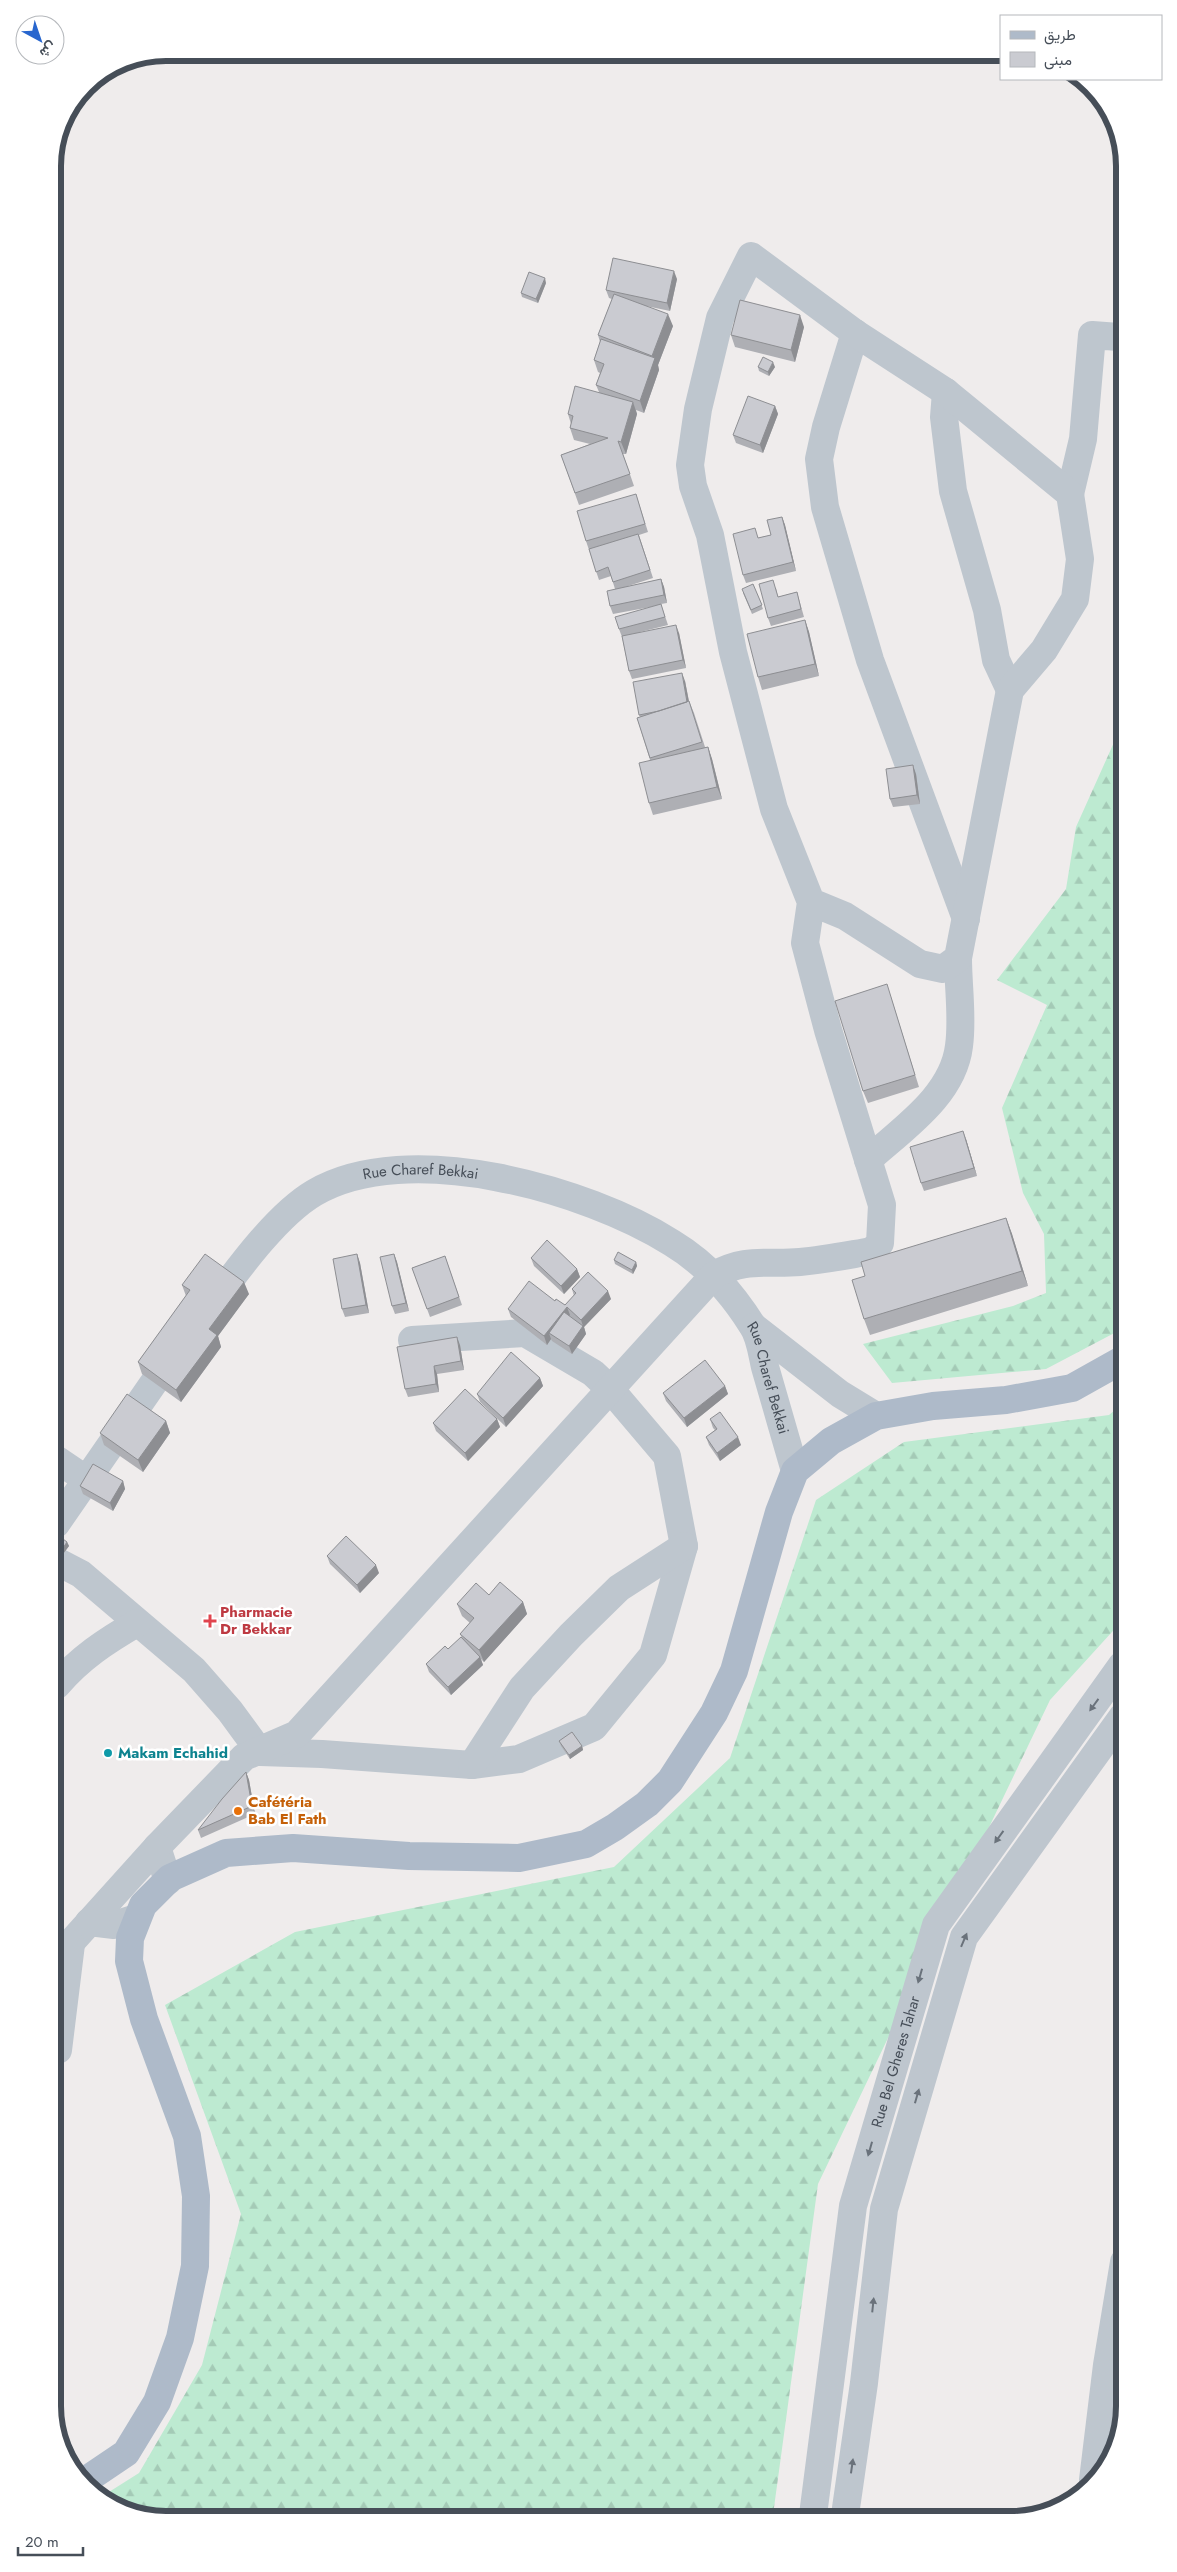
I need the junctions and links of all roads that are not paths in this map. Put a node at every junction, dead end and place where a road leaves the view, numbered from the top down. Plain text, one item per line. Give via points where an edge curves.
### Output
1 (855, 334) junction
2 (1116, 337) edge
3 (946, 392) junction
4 (1070, 494) junction
5 (1010, 690) junction
6 (811, 902) junction
7 (966, 919) junction
8 (958, 958) junction
9 (868, 1160) junction
10 (714, 1275) junction
11 (412, 1340) dead end
12 (764, 1340) junction
13 (1116, 1363) edge
14 (611, 1390) junction
15 (876, 1416) junction
16 (61, 1462) edge
17 (795, 1471) junction
18 (87, 1480) junction
19 (61, 1517) edge
20 (684, 1546) junction
21 (61, 1564) edge
22 (137, 1623) junction
23 (1116, 1673) edge
24 (61, 1681) edge
25 (1116, 1726) edge
26 (297, 1734) junction
27 (251, 1748) junction
28 (322, 1754) junction
29 (472, 1765) junction
30 (157, 1847) junction
31 (168, 1881) junction
32 (113, 1922) junction
33 (64, 1951) edge
34 (61, 2000) edge
35 (1116, 2310) edge
36 (1094, 2468) edge
37 (90, 2477) edge
38 (814, 2511) edge
39 (847, 2511) edge

1 - 3 street
1 - 6 street via 751,256 720,318 698,409 690,464 693,486 710,535 733,652 774,809
1 - 7 street via 819,459 826,507 870,660
2 - 4 street via 1092,336 1083,439
3 - 4 street
3 - 5 street via 944,417 953,491 986,610 996,660
4 - 5 street via 1080,559 1076,599 1044,650
5 - 7 street
6 - 8 street via 845,916 920,964 943,969
6 - 9 street via 805,943
7 - 8 street
8 - 9 street via 959,1046 950,1073 934,1100
9 - 10 street via 882,1205 880,1243 872,1251 800,1262 750,1263 731,1266
10 - 12 street, Rue Charef Bekkai
10 - 14 street
10 - 18 street, Rue Charef Bekkai via 672,1242 622,1214 487,1175 451,1170 378,1171 347,1178 315,1192 288,1211 193,1328
11 - 14 street via 524,1334 593,1373
12 - 15 street
12 - 17 street, Rue Charef Bekkai
13 - 15 main road via 1072,1388 1006,1400 933,1406
14 - 20 street via 667,1456
14 - 26 street
15 - 17 main road via 831,1441
16 - 18 street
17 - 31 main road via 779,1512 734,1671 714,1713 670,1781 647,1804 615,1827 586,1844 519,1858 409,1856 293,1848 226,1853
18 - 19 street, Rue Charef Bekkai
20 - 29 street via 619,1588 571,1635 522,1688
20 - 29 street via 653,1655 594,1727 519,1759
21 - 22 street via 81,1574
22 - 24 street via 98,1646 71,1668
22 - 27 street via 194,1670
23 -> 38 street, Rue Bel Gheres Tahar via 936,1925 853,2206
39 -> 25 street, Rue Bel Gheres Tahar via 884,2209 964,1937
26 - 27 street
26 - 28 street
27 - 28 street
27 - 30 street
28 - 29 street
30 - 31 street
30 - 32 street
31 - 32 main road via 143,1905
32 - 33 street
32 - 37 main road via 130,1938 129,1961 144,2019 187,2136 196,2196 195,2266 180,2338 157,2402 126,2453
33 - 34 street
35 - 36 street

